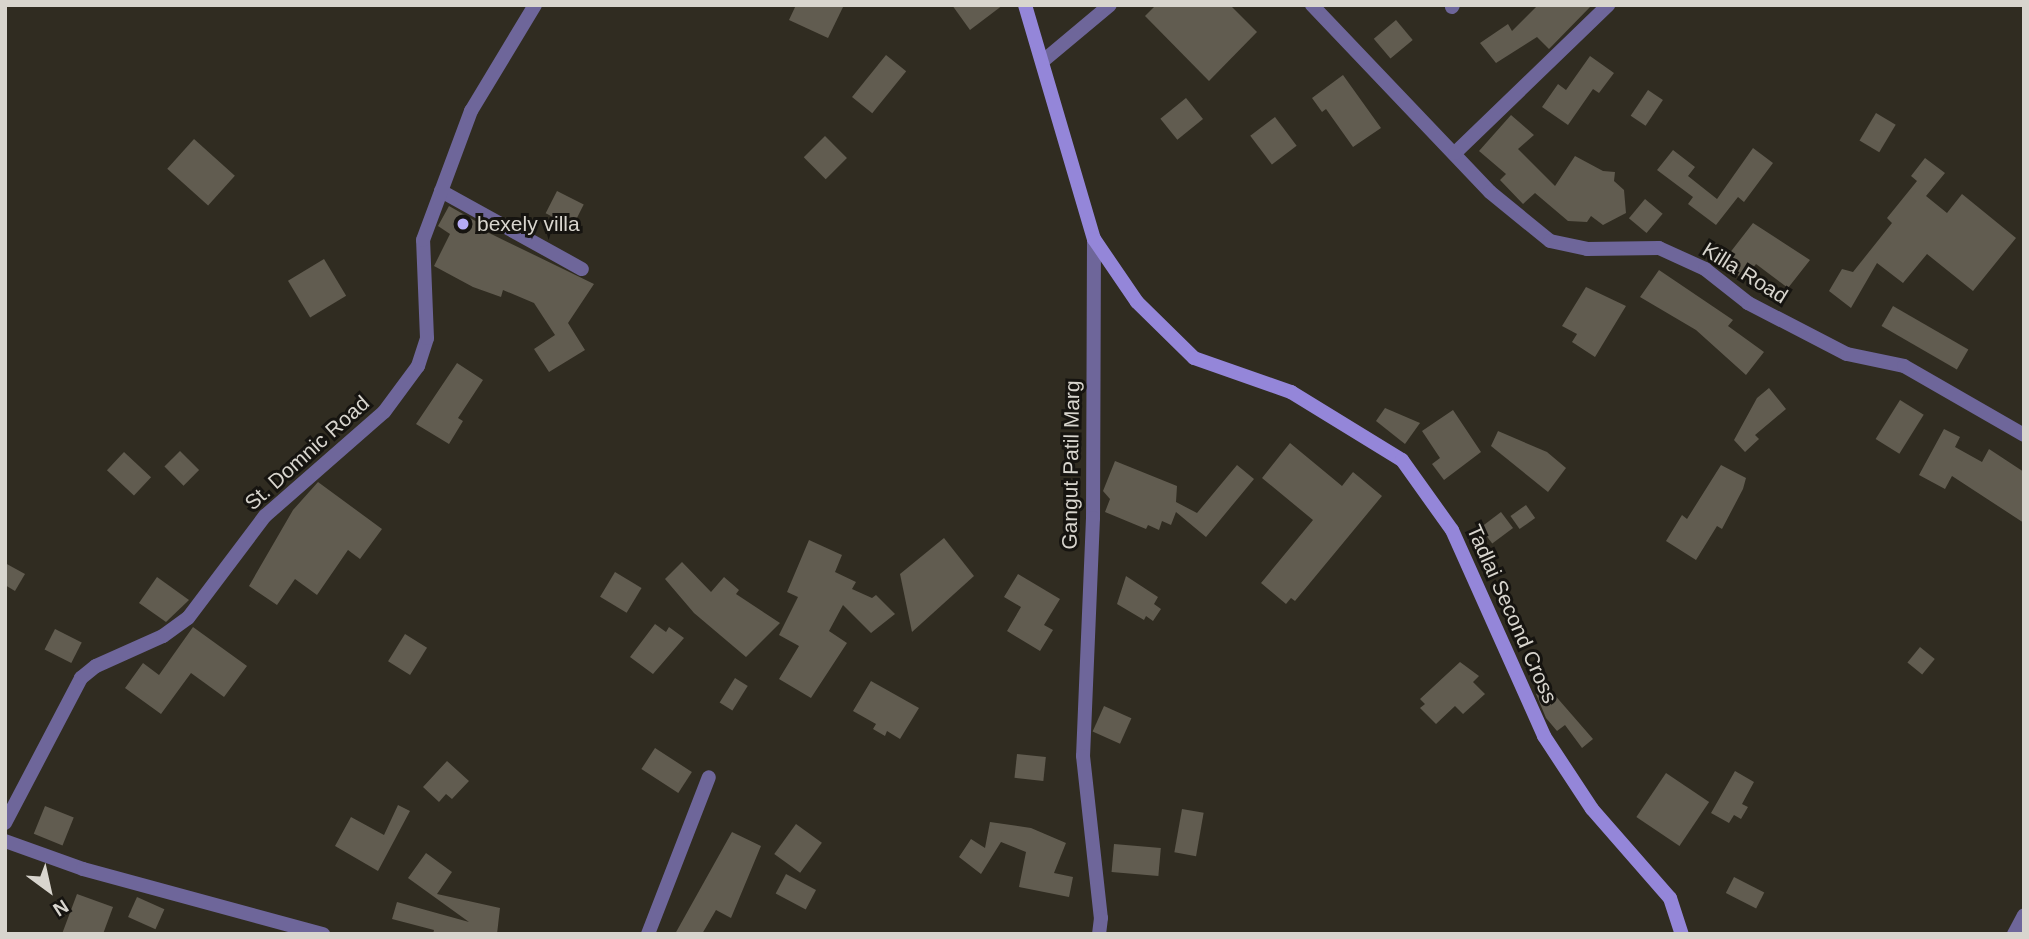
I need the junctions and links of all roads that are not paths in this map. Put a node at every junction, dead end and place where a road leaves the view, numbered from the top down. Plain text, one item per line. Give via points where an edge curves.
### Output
1 (536, 5) edge
2 (1024, 5) edge
3 (1110, 5) edge
4 (1312, 5) edge
5 (1608, 5) edge
6 (1042, 61) junction
7 (1455, 153) junction
8 (441, 191) junction
9 (1094, 239) junction
10 (582, 269) dead end
11 (2024, 435) edge
12 (709, 777) dead end
13 (5, 823) edge
14 (5, 841) edge
15 (2024, 915) edge
16 (323, 934) edge
17 (648, 934) edge
18 (1099, 934) edge
19 (1682, 934) edge
20 (2014, 934) edge

1 - 8 street, St. Domnic Road via 471,111
2 - 6 main road, Gangut Patil Marg
3 - 6 street
4 - 7 street, Killa Road
5 - 7 street
6 - 9 main road, Gangut Patil Marg
7 - 11 street, Killa Road via 1490,191 1550,241 1587,249 1659,248 1705,269 1748,303 1847,354 1904,366
8 - 10 street
8 - 13 street, St. Domnic Road via 423,240 426,338 418,366 384,412 265,516 188,618 81,678
9 - 18 street, Gangut Patil Marg via 1093,518 1083,756
9 - 19 main road, Tadlai Second Cross via 1137,302 1194,358 1291,392 1402,460 1452,530 1544,736 1592,809 1670,898
12 - 17 street
14 - 16 street via 83,869
15 - 20 street

